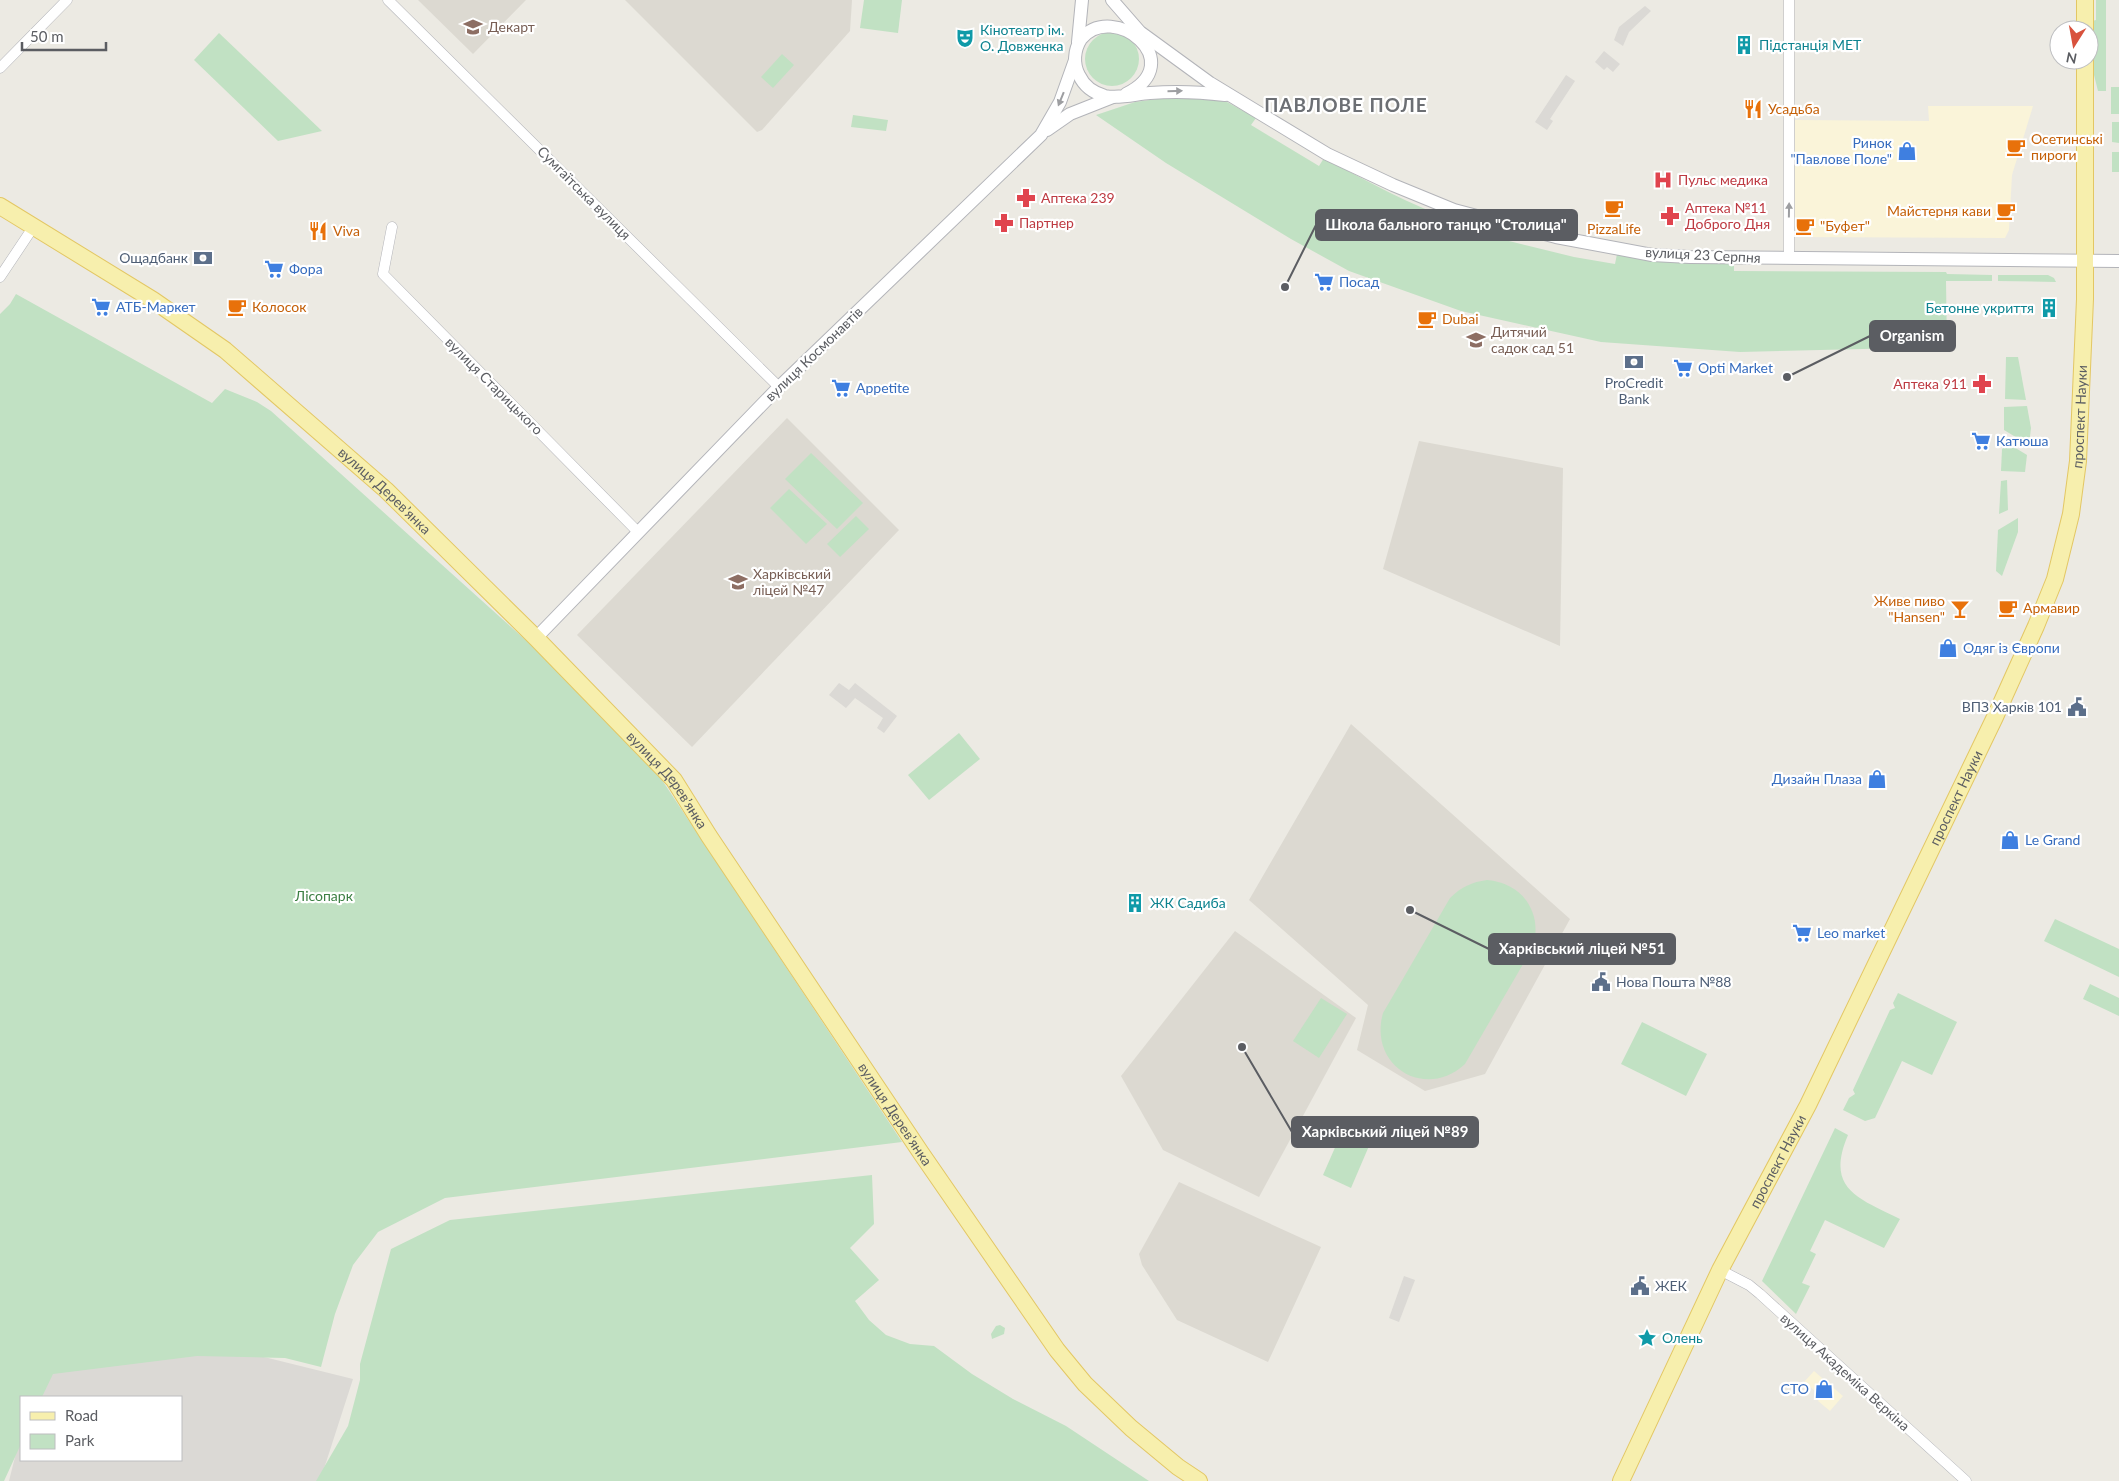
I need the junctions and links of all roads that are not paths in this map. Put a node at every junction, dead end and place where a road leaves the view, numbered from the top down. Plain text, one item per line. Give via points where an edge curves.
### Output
1 (67, 0) edge
2 (388, 0) edge
3 (1082, 0) edge
4 (1112, 0) edge
5 (1789, 0) edge
6 (2085, 0) edge
7 (2085, 20) edge
8 (1140, 32) junction
9 (1078, 45) junction
10 (1075, 60) junction
11 (0, 68) edge
12 (2085, 70) edge
13 (1120, 96) junction
14 (1230, 96) junction
15 (1041, 135) junction
16 (0, 206) edge
17 (34, 226) junction
18 (392, 228) dead end
19 (1789, 258) junction
20 (2085, 261) junction
21 (2119, 261) edge
22 (0, 277) edge
23 (779, 387) junction
24 (638, 532) junction
25 (536, 638) junction
26 (1720, 1270) junction
27 (1199, 1481) edge
28 (1621, 1481) edge
29 (1966, 1481) edge

1 - 11 street
2 - 23 street, Сумгаїтська вулиця
3 - 9 street
4 - 8 street, вулиця 23 Серпня
19 -> 5 street
6 - 7 main road
8 - 9 street, вулиця 23 Серпня via 1118,21 1101,23 1087,31
8 - 13 street, вулиця 23 Серпня via 1149,46 1151,63 1140,85
8 - 14 street, вулиця 23 Серпня
9 - 10 street
10 - 13 street, вулиця 23 Серпня via 1084,84 1094,92
10 -> 15 street, вулиця Космонавтів via 1060,102
12 - 20 main road, проспект Науки
13 -> 14 street, вулиця 23 Серпня via 1187,91
13 - 15 street, вулиця 23 Серпня via 1070,114
14 - 19 street, вулиця 23 Серпня via 1327,154 1474,217 1652,255
15 - 23 street, вулиця Космонавтів
16 - 17 main road, вулиця Дерев’янка
17 - 22 street
17 - 25 main road, вулиця Дерев’янка via 153,300 225,350 386,490
18 - 24 street, вулиця Старицького via 383,274
19 - 20 street, вулиця 23 Серпня
20 - 21 street, вулиця 23 Серпня
20 - 26 main road, проспект Науки via 2078,461 2071,514 2055,579 1995,717 1808,1105
23 - 24 street, вулиця Космонавтів
24 - 25 street, вулиця Космонавтів
25 - 27 main road, вулиця Дерев’янка via 674,780 916,1145 1057,1350 1131,1428
26 - 28 main road, проспект Науки
26 - 29 street, вулиця Академіка Вєркіна via 1760,1294

